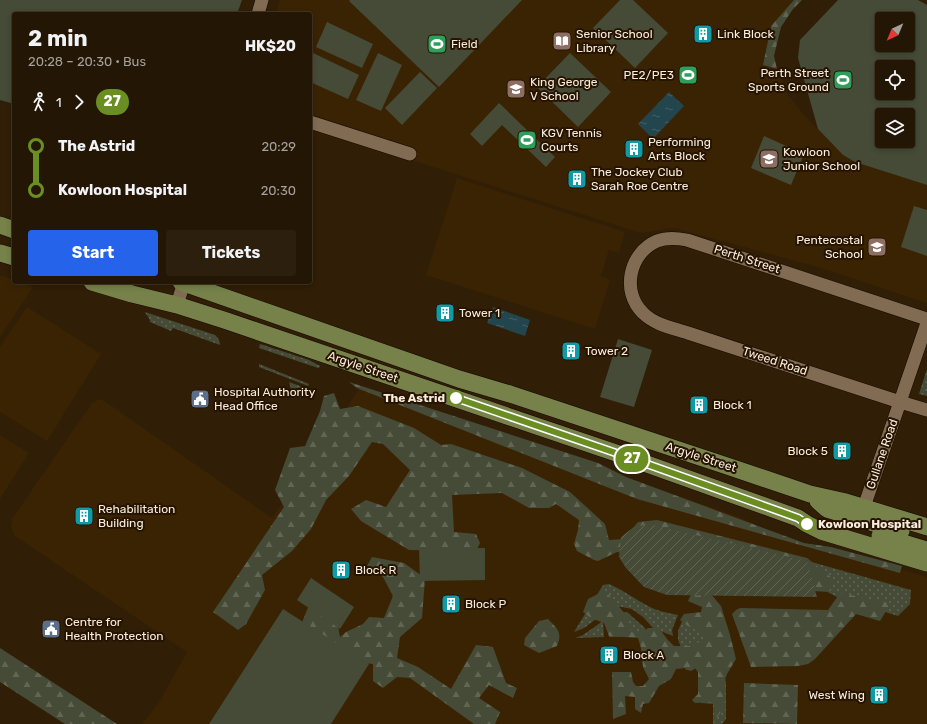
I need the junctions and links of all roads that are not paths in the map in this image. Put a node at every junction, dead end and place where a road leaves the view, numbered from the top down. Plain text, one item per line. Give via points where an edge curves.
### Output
1 (262, 0) edge
2 (259, 12) edge
3 (312, 123) edge
4 (410, 154) dead end
5 (0, 226) edge
6 (12, 229) edge
7 (0, 253) edge
8 (12, 256) edge
9 (99, 284) edge
10 (182, 284) edge
11 (189, 284) edge
12 (177, 305) junction
13 (927, 319) edge
14 (651, 320) joint
15 (927, 323) edge
16 (900, 402) junction
17 (927, 410) edge
18 (810, 494) junction
19 (864, 507) junction
20 (826, 515) junction
21 (798, 518) junction
22 (927, 527) edge
23 (927, 539) edge
24 (927, 550) edge
25 (927, 563) edge

1 - 2 street
3 - 4 street
5 - 6 main road
7 - 8 main road
9 - 12 main road, Argyle Street
10 - 12 street
11 - 18 main road, Argyle Street via 459,379
12 - 21 main road, Argyle Street via 616,453
13 - 14 street, Perth Street via 687,240 667,238 647,247 640,254 631,274 630,284 636,305
14 - 16 street, Tweed Road
15 - 16 street
16 - 17 street, Tweed Road
16 - 19 street, Gullane Road
18 - 19 main road, Argyle Street
18 - 20 main road
19 - 22 main road, Argyle Street
20 - 21 main road
20 - 23 main road
20 - 24 main road
21 - 25 main road, Argyle Street via 821,531

